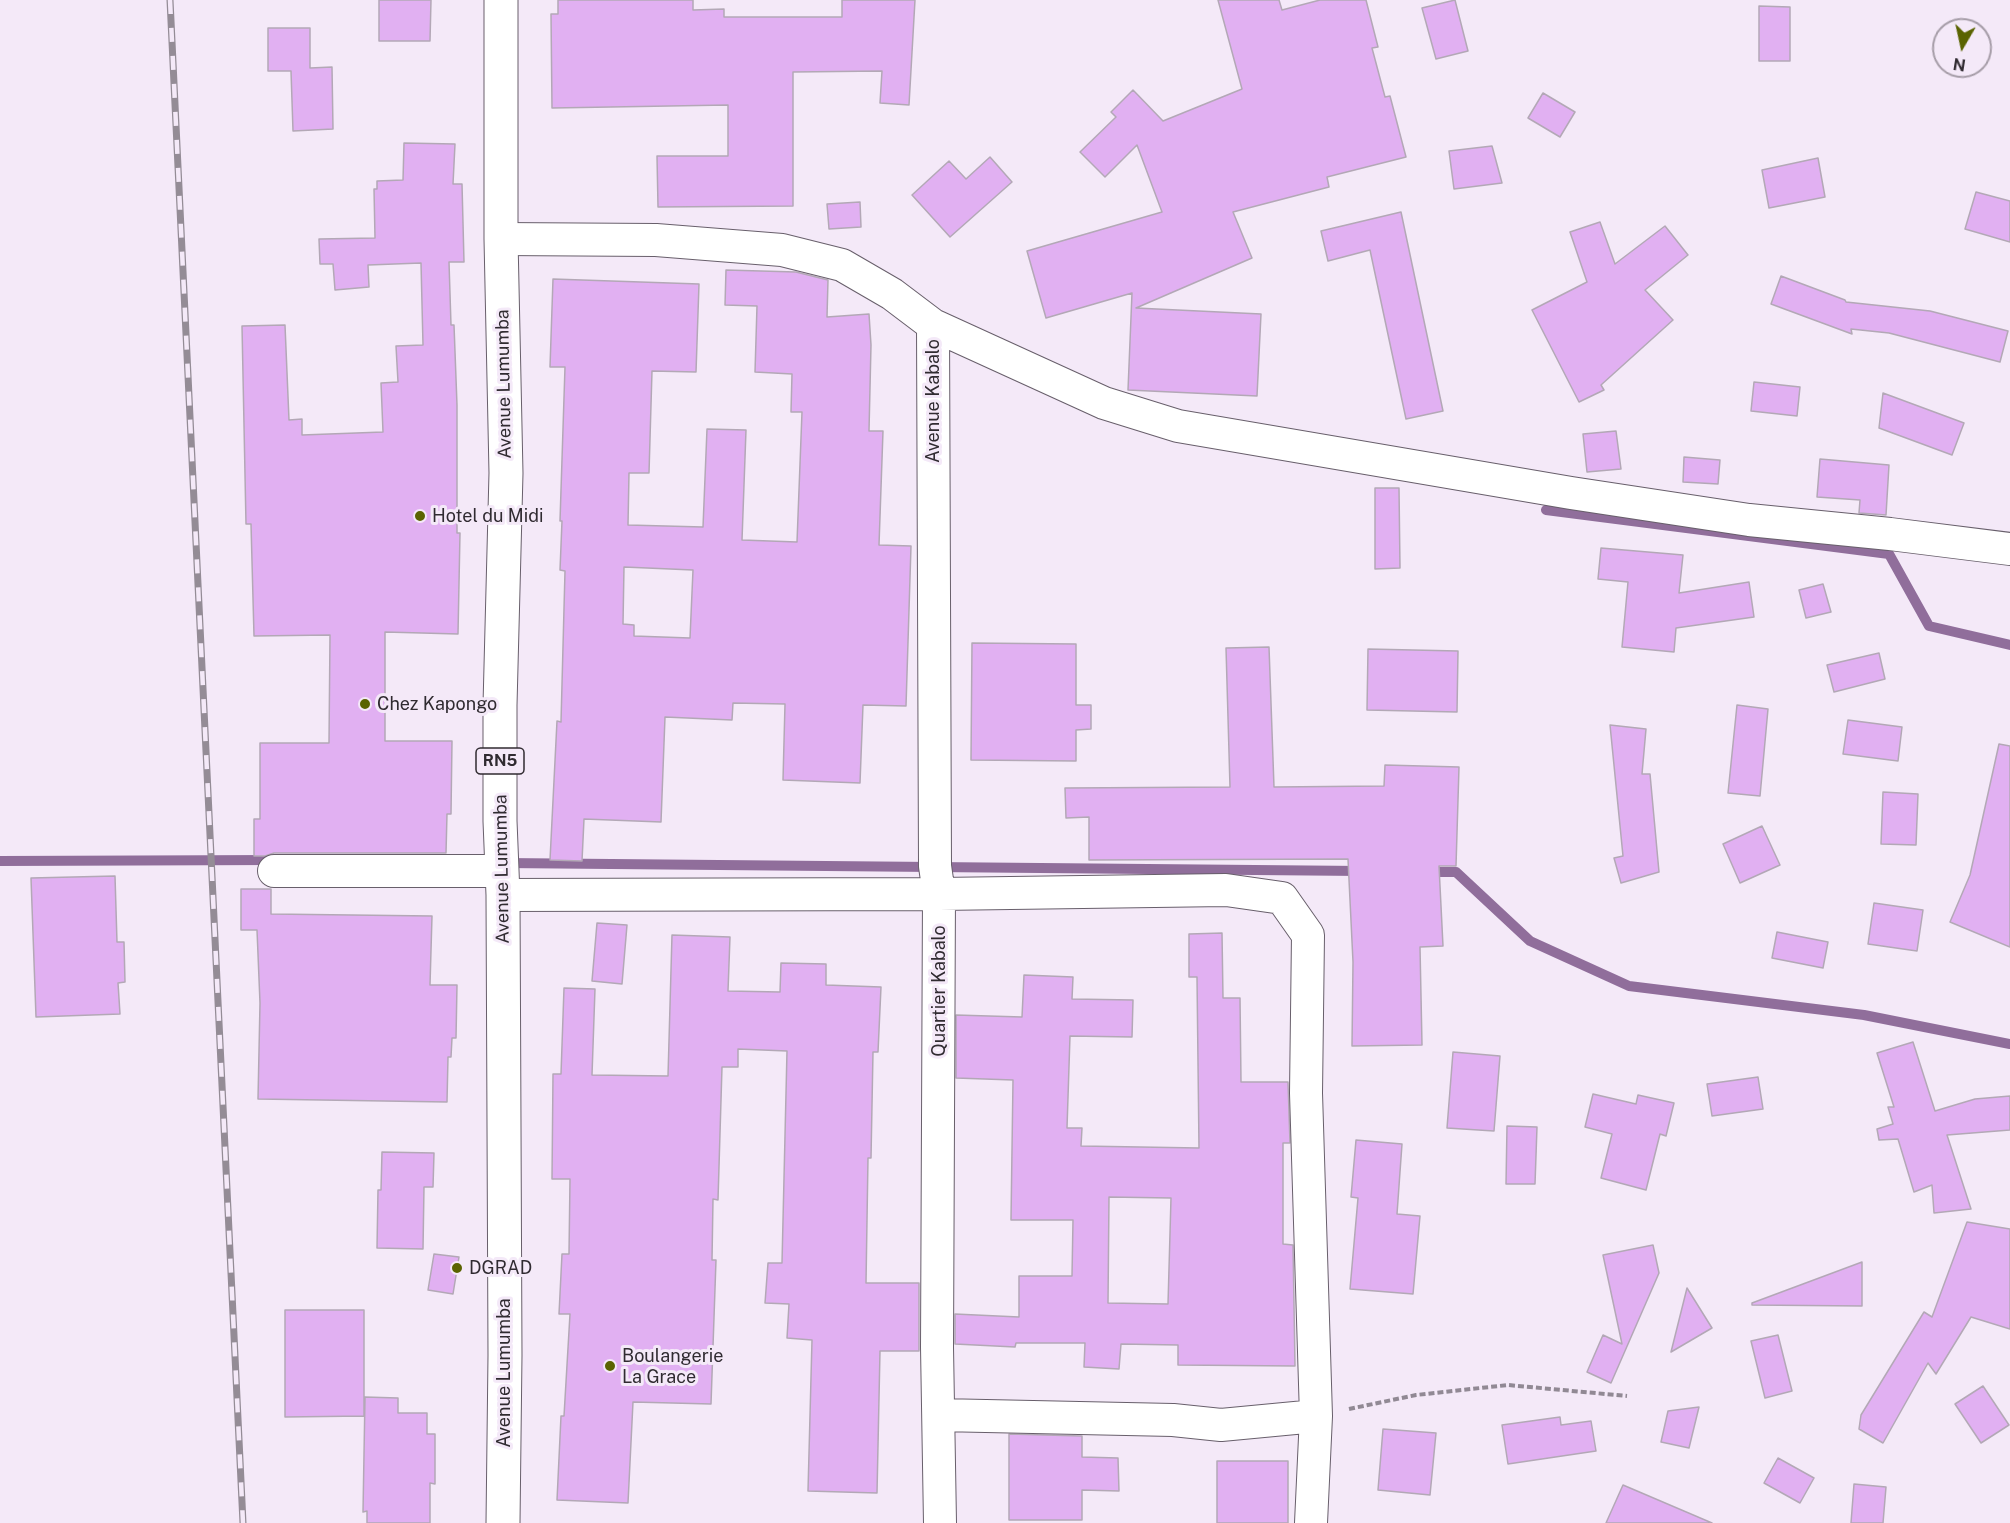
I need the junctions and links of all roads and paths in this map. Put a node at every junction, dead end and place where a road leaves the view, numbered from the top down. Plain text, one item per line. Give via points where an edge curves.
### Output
1 (501, 0) edge
2 (501, 239) junction
3 (933, 325) junction
4 (2010, 549) edge
5 (274, 871) dead end
6 (503, 883) junction
7 (939, 894) junction
8 (1627, 1396) dead end
9 (939, 1415) junction
10 (1316, 1416) junction
11 (503, 1523) edge
12 (940, 1523) edge
13 (1311, 1523) edge

1 - 2 highway, Avenue Lumumba / RN5
2 - 3 street, Avenue Kabalo via 656,240 782,250 842,265 892,294
2 - 6 highway, Avenue Lumumba / RN5 via 506,473 501,705
3 - 4 street via 1104,403 1178,426 1571,494 1749,520
3 - 7 street, Avenue Kabalo via 935,854
5 - 6 street
6 - 7 street
6 - 11 highway, Avenue Lumumba / RN5
7 - 9 street, Quartier Kabalo
7 - 10 street via 1226,890 1282,898 1308,935 1306,1094
8 - 10 path via 1508,1385 1416,1395
9 - 10 street via 1173,1420 1221,1425
9 - 12 street, Quartier Kabalo
10 - 13 street

